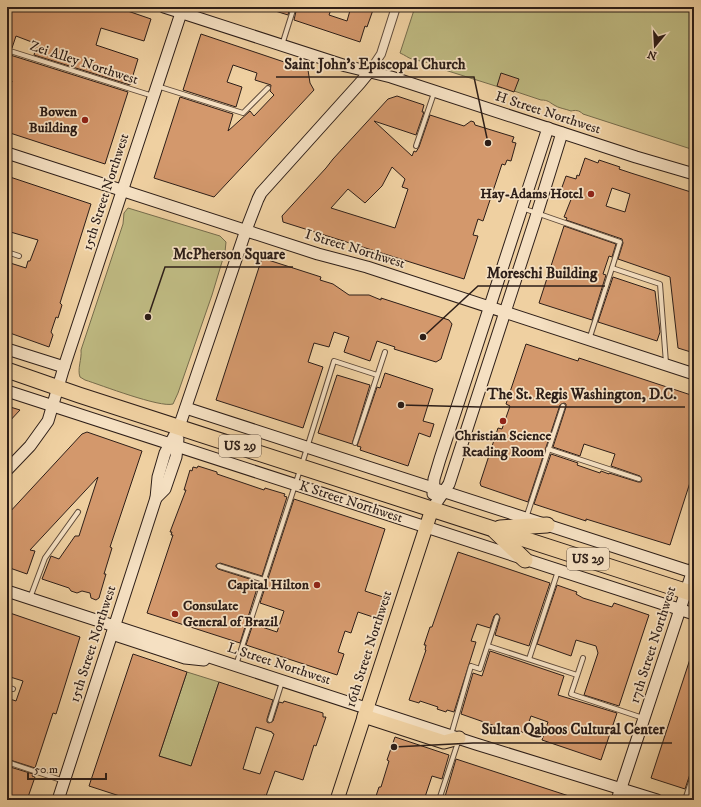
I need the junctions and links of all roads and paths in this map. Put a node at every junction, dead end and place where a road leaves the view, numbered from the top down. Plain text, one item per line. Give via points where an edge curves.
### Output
1 (164, 7) edge
2 (294, 7) edge
3 (396, 7) edge
4 (182, 10) edge
5 (282, 45) junction
6 (7, 50) edge
7 (369, 72) junction
8 (268, 88) dead end
9 (155, 91) junction
10 (435, 92) junction
11 (548, 128) junction
12 (562, 133) junction
13 (416, 146) dead end
14 (7, 153) edge
15 (694, 174) edge
16 (123, 190) junction
17 (522, 208) junction
18 (537, 213) junction
19 (246, 230) junction
20 (7, 252) edge
21 (20, 256) dead end
22 (612, 268) junction
23 (490, 307) junction
24 (505, 312) junction
25 (589, 340) junction
26 (7, 349) edge
27 (385, 352) dead end
28 (667, 365) junction
29 (64, 368) junction
30 (7, 370) edge
31 (694, 374) edge
32 (377, 375) junction
33 (58, 387) junction
34 (7, 391) edge
35 (53, 406) junction
36 (563, 406) dead end
37 (186, 408) junction
38 (179, 427) junction
39 (355, 443) dead end
40 (174, 445) junction
41 (306, 448) junction
42 (548, 450) junction
43 (301, 466) junction
44 (7, 470) edge
45 (639, 479) dead end
46 (295, 484) junction
47 (438, 490) junction
48 (432, 509) junction
49 (78, 512) dead end
50 (526, 518) junction
51 (547, 525) junction
52 (426, 527) junction
53 (491, 528) junction
54 (525, 560) junction
55 (219, 566) dead end
56 (693, 569) edge
57 (559, 570) junction
58 (264, 580) junction
59 (8, 592) edge
60 (690, 592) edge
61 (30, 599) junction
62 (680, 610) junction
63 (694, 614) edge
64 (497, 617) dead end
65 (113, 630) junction
66 (488, 646) junction
67 (583, 658) dead end
68 (529, 659) junction
69 (236, 665) junction
70 (577, 675) junction
71 (283, 681) junction
72 (7, 687) edge
73 (12, 689) dead end
74 (366, 712) junction
75 (644, 718) junction
76 (270, 720) dead end
77 (455, 737) junction
78 (7, 762) edge
79 (694, 772) edge
80 (64, 781) junction
81 (620, 797) edge
82 (58, 800) edge
83 (337, 800) edge
84 (439, 800) edge
85 (657, 800) edge
86 (685, 800) edge

1 - 4 main road, H Street Northwest
2 - 5 lane
3 - 7 street via 381,54
4 - 5 main road, H Street Northwest
4 - 9 main road, 15th Street Northwest
5 - 7 main road, H Street Northwest
6 - 9 lane, Zei Alley Northwest
7 - 10 main road, H Street Northwest
7 - 19 main road, 15th Street Northwest via 271,180 258,199
8 - 9 lane, Zei Alley Northwest via 243,113
9 - 16 main road, 15th Street Northwest
10 - 11 main road, H Street Northwest
10 - 13 lane
11 - 12 main road, H Street Northwest
11 - 17 main road, 16th Street Northwest
12 - 15 main road, H Street Northwest
12 - 18 main road, 16th Street Northwest
14 - 16 main road, I Street Northwest
16 - 19 main road, I Street Northwest
16 - 29 main road, 15th Street Northwest
17 - 18 lane
17 - 23 main road, 16th Street Northwest
18 - 22 lane via 620,242
18 - 24 main road, 16th Street Northwest
19 - 23 main road, I Street Northwest
19 - 37 main road, 15th Street Northwest
20 - 21 lane
22 - 25 lane
22 - 28 lane via 660,284
23 - 24 main road, I Street Northwest
23 - 47 main road, 16th Street Northwest via 434,479
24 - 25 main road, I Street Northwest
24 - 47 main road, 16th Street Northwest via 448,484
25 - 28 main road, I Street Northwest
26 - 29 main road
27 - 32 lane
28 - 31 main road, I Street Northwest
29 - 33 main road, 15th Street Northwest
30 - 33 highway, K Street Northwest / US 29
32 - 39 lane
32 - 41 lane via 334,360
33 - 35 main road, 15th Street Northwest
33 - 38 highway, K Street Northwest / US 29
34 - 35 main road, K Street Northwest
35 - 40 main road, K Street Northwest
35 - 44 main road, 15th Street Northwest via 48,421 39,434
36 - 42 lane
37 - 38 main road, 15th Street Northwest
37 - 41 main road
38 - 40 main road, 15th Street Northwest
38 - 43 highway, K Street Northwest / US 29
40 - 46 main road, K Street Northwest
40 - 65 main road, 15th Street Northwest via 165,454 158,477 156,498
41 - 43 lane
41 - 47 main road
42 - 45 lane
42 - 50 lane
43 - 46 lane
43 - 48 highway, K Street Northwest / US 29
46 - 52 main road, K Street Northwest
46 - 58 lane
47 - 48 main road, 16th Street Northwest
47 - 50 main road
48 - 52 main road, 16th Street Northwest
48 - 53 highway, K Street Northwest / US 29
49 - 61 lane via 45,558
50 - 51 main road
51 - 53 highway
51 - 56 main road
52 - 54 main road, K Street Northwest
52 - 74 main road, 16th Street Northwest
53 - 54 highway
53 - 60 highway, K Street Northwest / US 29
54 - 57 main road, K Street Northwest
55 - 58 lane
56 - 60 main road, 17th Street Northwest
57 - 62 main road, K Street Northwest
57 - 68 lane
58 - 69 lane
59 - 61 main road, L Street Northwest
60 - 62 main road, 17th Street Northwest
61 - 65 main road, L Street Northwest
62 - 63 main road, K Street Northwest
62 - 75 main road, 17th Street Northwest
64 - 66 lane
65 - 69 main road, L Street Northwest
65 - 80 main road, 15th Street Northwest
66 - 68 lane
66 - 77 lane via 480,669 471,666
67 - 70 lane
68 - 70 lane
69 - 71 main road, L Street Northwest
70 - 75 lane via 571,694
71 - 74 main road, L Street Northwest
71 - 76 lane
72 - 73 lane
74 - 77 main road via 444,742
74 - 83 main road, 16th Street Northwest
75 - 81 main road, 17th Street Northwest
77 - 81 main road
77 - 84 lane
78 - 80 lane
79 - 86 lane
80 - 82 main road, 15th Street Northwest
81 - 85 main road

